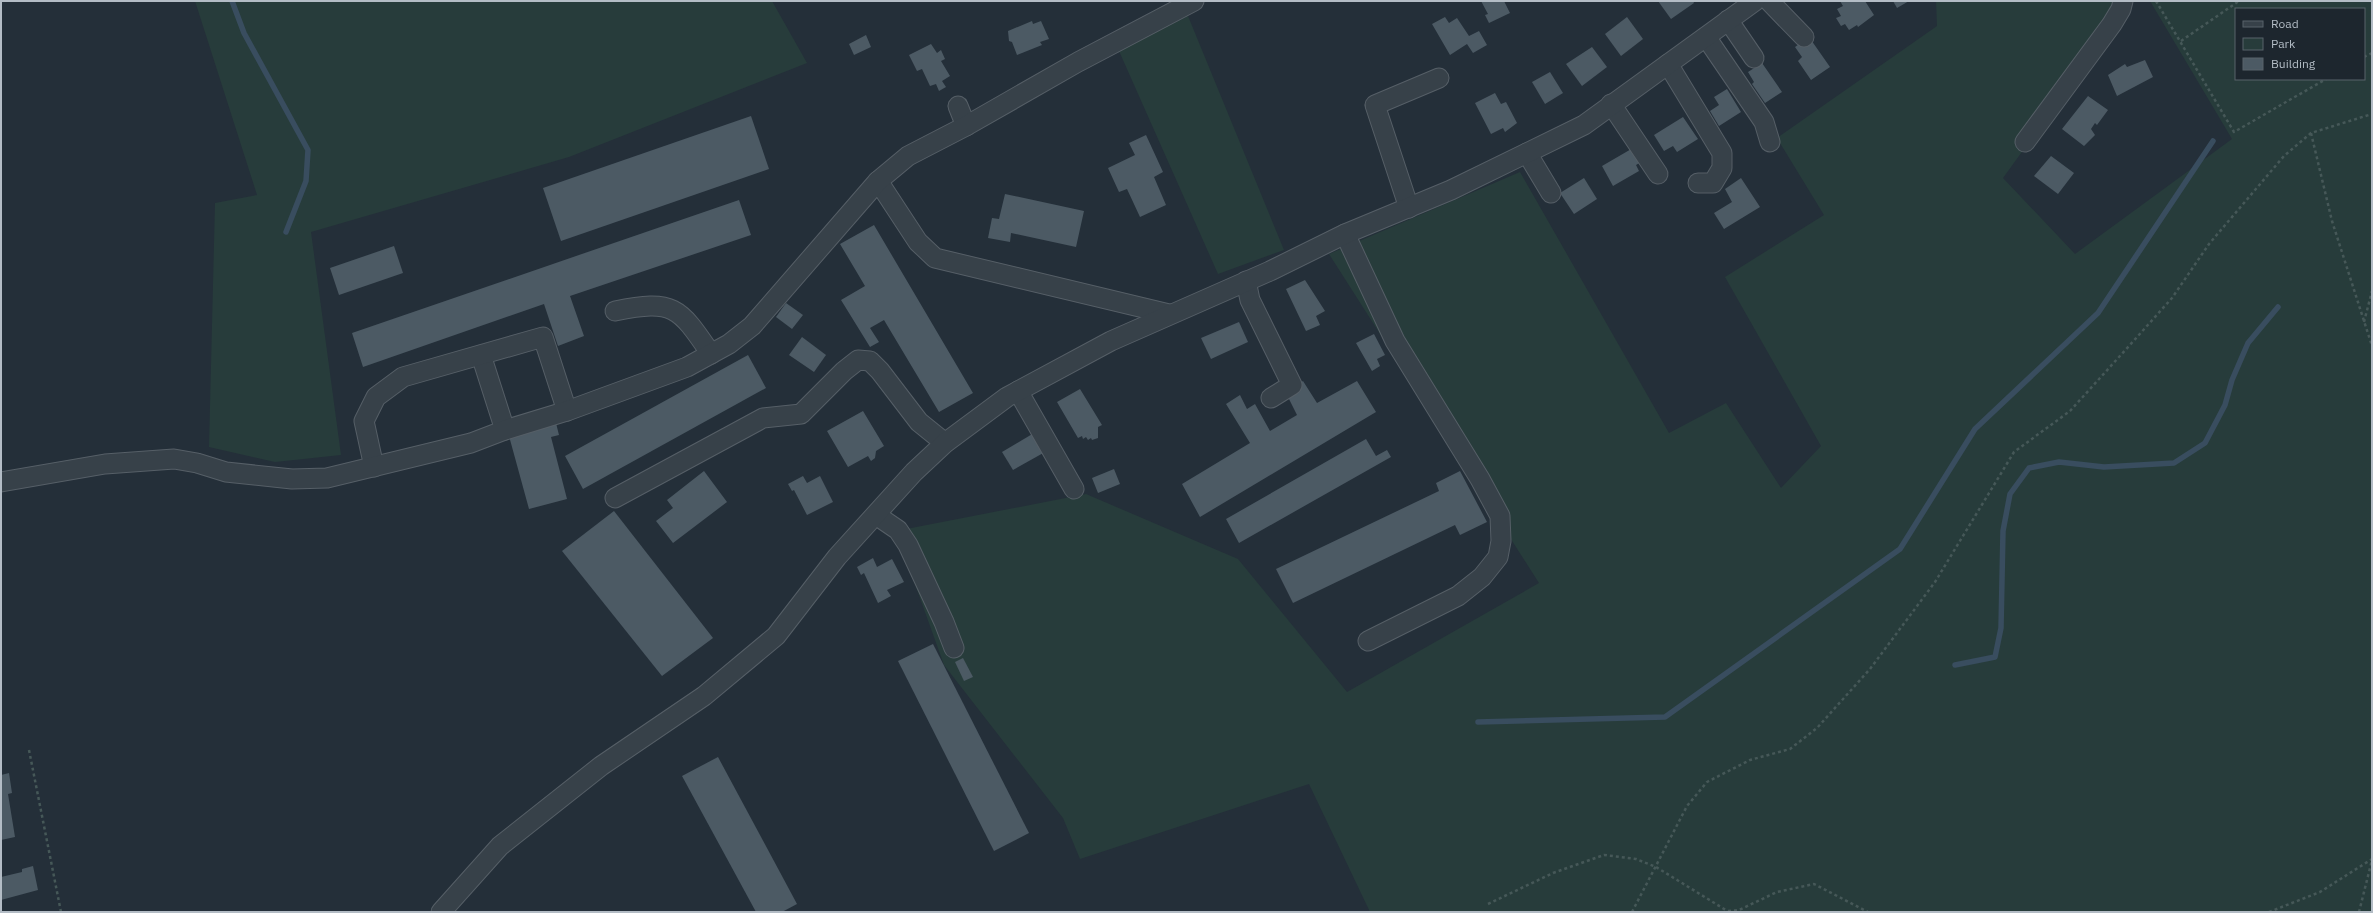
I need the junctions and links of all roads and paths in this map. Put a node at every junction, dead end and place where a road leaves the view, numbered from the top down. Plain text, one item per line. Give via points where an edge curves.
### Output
1 (1194, 1) edge
2 (1755, 1) edge
3 (1769, 1) edge
4 (2123, 1) edge
5 (2156, 1) edge
6 (2239, 1) edge
7 (1728, 20) junction
8 (1706, 37) junction
9 (1804, 37) dead end
10 (2180, 42) junction
11 (1754, 58) dead end
12 (1668, 64) junction
13 (1439, 78) dead end
14 (2324, 80) edge
15 (1611, 104) junction
16 (958, 106) dead end
17 (2372, 114) edge
18 (966, 126) junction
19 (2311, 133) junction
20 (1770, 142) dead end
21 (2025, 142) dead end
22 (1527, 153) junction
23 (1658, 174) dead end
24 (878, 181) junction
25 (1698, 183) dead end
26 (1551, 193) dead end
27 (1409, 208) junction
28 (1345, 234) junction
29 (1246, 281) junction
30 (2372, 291) edge
31 (615, 311) dead end
32 (1169, 314) junction
33 (2364, 322) junction
34 (2372, 346) edge
35 (711, 354) junction
36 (481, 355) junction
37 (1018, 391) junction
38 (1271, 398) dead end
39 (567, 411) junction
40 (505, 430) junction
41 (945, 443) junction
42 (374, 467) junction
43 (1, 482) edge
44 (1074, 489) dead end
45 (615, 498) dead end
46 (876, 516) junction
47 (1368, 641) dead end
48 (954, 648) dead end
49 (30, 750) dead end
50 (2372, 860) edge
51 (1656, 867) junction
52 (1488, 904) dead end
53 (61, 912) edge
54 (442, 912) edge
55 (1632, 912) edge
56 (1728, 912) edge
57 (1868, 912) edge
58 (2269, 912) edge
59 (2359, 912) edge

1 - 18 street via 1078,62
2 - 7 street
3 - 9 street
4 - 21 street via 2112,24
5 - 10 path
6 - 10 path
7 - 8 street
7 - 11 street
8 - 12 street
8 - 20 street via 1764,122
10 - 14 path via 2234,132
12 - 15 street
12 - 25 street via 1722,153 1722,168 1714,183
13 - 27 street via 1375,105
15 - 22 street via 1584,125
15 - 23 street
16 - 18 street
17 - 19 path
18 - 24 street via 908,156
19 - 33 path via 2332,221
19 - 51 path via 2284,156 2209,244 2172,298 2070,411 2014,452 1935,582 1870,669 1817,728 1790,749 1750,760 1707,782 1687,806
22 - 26 street
22 - 27 street
24 - 32 street via 918,242 935,258
24 - 35 street via 752,326
27 - 28 street
28 - 29 street
28 - 47 street via 1395,340 1500,516 1501,541 1498,557 1482,578 1458,596
29 - 32 street
29 - 38 street via 1250,300 1292,385
30 - 33 path
31 - 35 street via 645,305 668,308 685,318
32 - 37 street via 1111,341
33 - 34 path
35 - 39 street via 688,367
36 - 39 street via 543,337
36 - 40 street
36 - 42 street via 403,377 376,397 364,421
37 - 41 street
37 - 44 street
39 - 40 street
40 - 42 street via 471,443
41 - 45 street via 919,422 870,361 858,360 801,414 763,418
41 - 46 street via 914,472
42 - 43 street via 327,478 292,479 226,472 174,459 105,464
46 - 48 street via 898,530 908,545
46 - 54 street via 837,557 770,641 704,696 601,766 500,846
49 - 53 path
50 - 58 path via 2320,892
50 - 59 path
51 - 52 path via 1636,859 1604,855 1553,873
51 - 55 path
51 - 56 path
56 - 57 path via 1739,910 1777,892 1814,884

